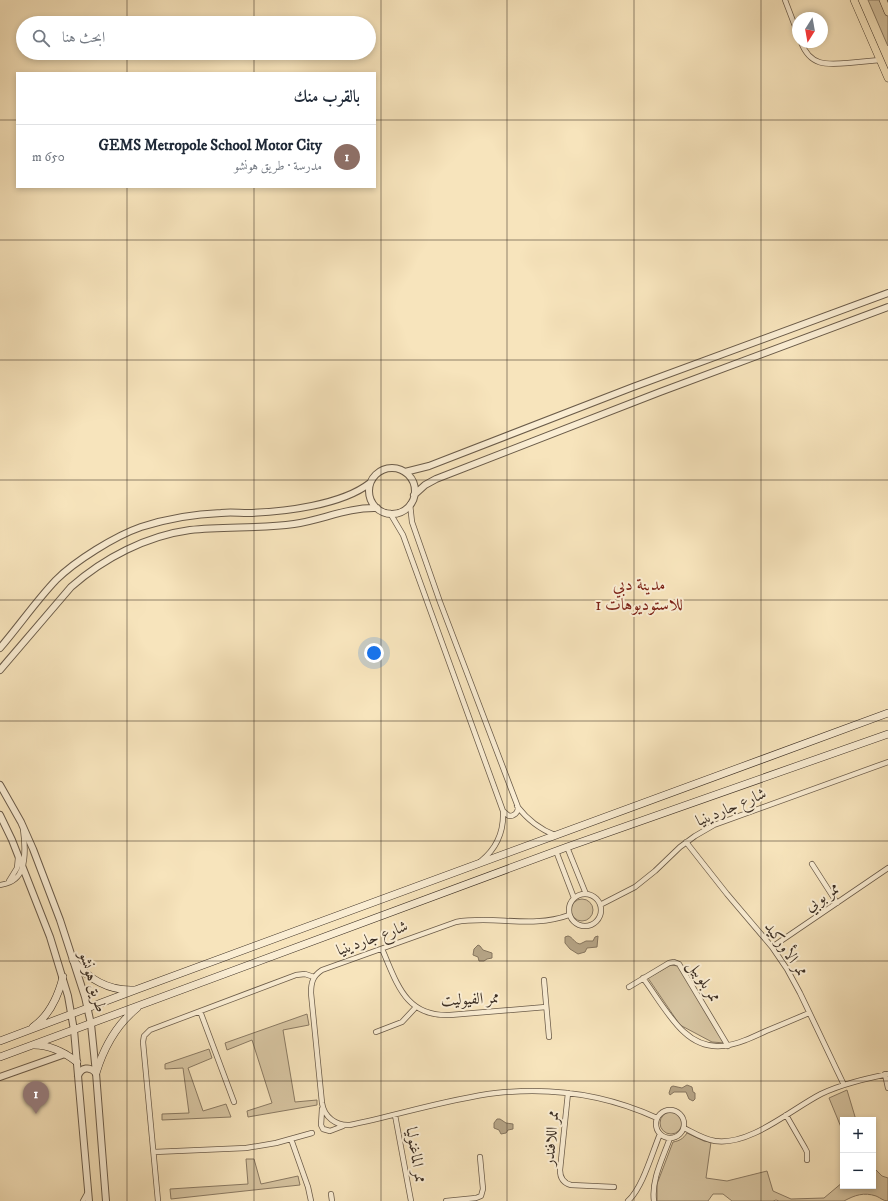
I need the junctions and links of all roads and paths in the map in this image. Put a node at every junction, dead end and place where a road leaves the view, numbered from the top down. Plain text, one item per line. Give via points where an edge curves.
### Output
1 (785, 0) edge
2 (854, 0) edge
3 (883, 0) edge
4 (888, 12) edge
5 (792, 18) edge
6 (804, 48) edge
7 (880, 60) junction
8 (888, 78) edge
9 (888, 293) edge
10 (888, 307) edge
11 (405, 472) junction
12 (370, 483) junction
13 (414, 495) junction
14 (410, 504) junction
15 (377, 508) junction
16 (390, 513) junction
17 (0, 648) edge
18 (0, 670) edge
19 (888, 713) edge
20 (888, 734) edge
21 (888, 762) edge
22 (0, 785) edge
23 (517, 805) junction
24 (503, 812) junction
25 (0, 815) edge
26 (21, 822) junction
27 (556, 836) junction
28 (686, 842) junction
29 (567, 847) junction
30 (556, 851) junction
31 (18, 856) junction
32 (812, 864) dead end
33 (476, 865) junction
34 (22, 867) junction
35 (888, 868) edge
36 (8, 883) junction
37 (0, 885) edge
38 (586, 894) junction
39 (574, 898) junction
40 (837, 902) junction
41 (600, 905) junction
42 (569, 915) junction
43 (772, 947) junction
44 (382, 949) junction
45 (73, 960) junction
46 (63, 977) junction
47 (314, 977) junction
48 (643, 978) junction
49 (544, 980) dead end
50 (629, 986) dead end
51 (138, 989) junction
52 (140, 1006) junction
53 (416, 1007) junction
54 (546, 1007) junction
55 (88, 1009) junction
56 (200, 1011) junction
57 (809, 1013) junction
58 (72, 1015) junction
59 (91, 1024) junction
60 (29, 1030) junction
61 (74, 1030) junction
62 (376, 1032) dead end
63 (549, 1037) dead end
64 (0, 1041) edge
65 (32, 1045) junction
66 (728, 1046) junction
67 (65, 1054) junction
68 (0, 1057) edge
69 (77, 1062) junction
70 (96, 1073) junction
71 (886, 1074) edge
72 (78, 1076) junction
73 (0, 1077) edge
74 (844, 1085) junction
75 (888, 1088) edge
76 (568, 1093) junction
77 (234, 1102) dead end
78 (322, 1107) junction
79 (396, 1115) junction
80 (786, 1115) junction
81 (657, 1118) junction
82 (345, 1125) junction
83 (684, 1128) junction
84 (312, 1133) dead end
85 (660, 1134) junction
86 (670, 1138) junction
87 (290, 1139) junction
88 (154, 1152) junction
89 (480, 1157) dead end
90 (807, 1160) dead end
91 (614, 1187) dead end
92 (88, 1192) junction
93 (330, 1194) dead end
94 (106, 1200) edge
95 (83, 1201) edge
96 (89, 1201) edge
97 (158, 1201) edge
98 (311, 1201) edge
99 (332, 1201) edge
100 (411, 1201) edge
101 (446, 1201) edge
102 (628, 1201) edge
103 (654, 1201) edge

1 - 5 street
2 - 7 main road
3 - 4 main road
6 - 7 street via 809,56 822,63
7 - 8 main road
9 - 11 street via 433,464
10 - 13 street via 436,479
11 - 12 street via 399,469 385,469
11 - 13 street via 411,478
12 - 15 street via 370,495
12 - 17 street via 356,493 311,506 264,512 185,516 128,532 68,569 49,588
13 - 14 street
14 - 16 street via 402,511
14 - 23 street via 412,522 435,587
15 - 16 street
15 - 18 street via 354,509 280,526 189,531 142,543 106,560 71,587
16 - 24 street via 404,535
19 - 27 main road
20 - 29 main road
21 - 28 street, شارع جاردينيا via 724,820
22 - 26 street, طريق هونشو
23 - 24 street via 517,812 514,815 509,816
23 - 27 street via 531,821
24 - 33 street via 502,830 497,842 490,853
25 - 31 street, طريق هونشو
26 - 34 street via 24,840
26 - 45 street, طريق هونشو via 40,865
27 - 33 main road
28 - 41 street, شارع جاردينيا via 640,883
28 - 43 street, ممر الأوركيد
29 - 30 main road
29 - 38 street
30 - 39 street
30 - 52 main road
31 - 34 street, طريق هونشو
31 - 36 street via 16,868
32 - 40 street
33 - 51 main road
34 - 36 street via 16,879
34 - 46 street, طريق هونشو
35 - 40 street, ممر بوبي
36 - 37 street
38 - 39 street
38 - 41 street via 597,899
39 - 42 street via 570,902
40 - 43 street, ممر بوبي
41 - 42 street via 597,921 587,926 576,924
42 - 44 street, شارع جاردينيا via 537,922 456,922
43 - 57 street, ممر الأوركيد via 794,981
44 - 47 street, شارع جاردينيا via 322,970
44 - 53 street, ممر الفيوليت via 403,994
45 - 51 main road via 86,974 102,984 119,989
45 - 55 street, طريق هونشو
46 - 58 street, طريق هونشو
46 - 60 main road via 52,1007 42,1020
47 - 56 street via 296,975
47 - 78 street via 311,993
48 - 50 street, ممر بلوبيل
48 - 66 street via 678,1027 688,1036 706,1045
48 - 66 street, ممر بلوبيل via 669,963 679,964
49 - 54 street
51 - 55 main road
52 - 59 main road
52 - 70 main road via 112,1035
53 - 54 street, ممر الفيوليت via 431,1014 442,1015
53 - 62 street via 402,1022
54 - 63 street
55 - 58 main road
55 - 59 street, طريق هونشو
56 - 77 street
56 - 88 street via 150,1030 143,1039
57 - 66 street
57 - 74 street, ممر الأوركيد
58 - 60 main road
58 - 61 street, طريق هونشو
59 - 61 main road
59 - 70 street, طريق هونشو
60 - 64 main road
61 - 65 main road
61 - 69 street, طريق هونشو
65 - 67 main road via 53,1048
65 - 68 main road
67 - 69 main road
67 - 73 street
69 - 72 street, طريق هونشو
70 - 72 street via 86,1068
70 - 94 street, طريق هونشو
71 - 74 street
71 - 75 street
72 - 92 street, طريق هونشو
74 - 80 street via 810,1100
76 - 79 street via 494,1094
76 - 81 street via 613,1102
76 - 91 street, ممر اللافندر via 560,1170 562,1178 570,1185
78 - 82 street via 331,1120
78 - 82 street via 323,1129 330,1131
79 - 82 street
79 - 100 street, ممر الماغنوليا
80 - 83 street via 753,1134 735,1140 709,1139
80 - 90 street via 807,1152
81 - 83 street via 663,1111 673,1110 681,1115
81 - 85 street via 656,1126
83 - 86 street via 678,1136
84 - 87 street
85 - 86 street
85 - 102 street via 640,1185
86 - 103 street via 654,1182
87 - 88 street via 246,1148
87 - 98 street
88 - 97 street
89 - 101 street via 482,1196
92 - 95 street
92 - 96 street, طريق هونشو
93 - 99 street

